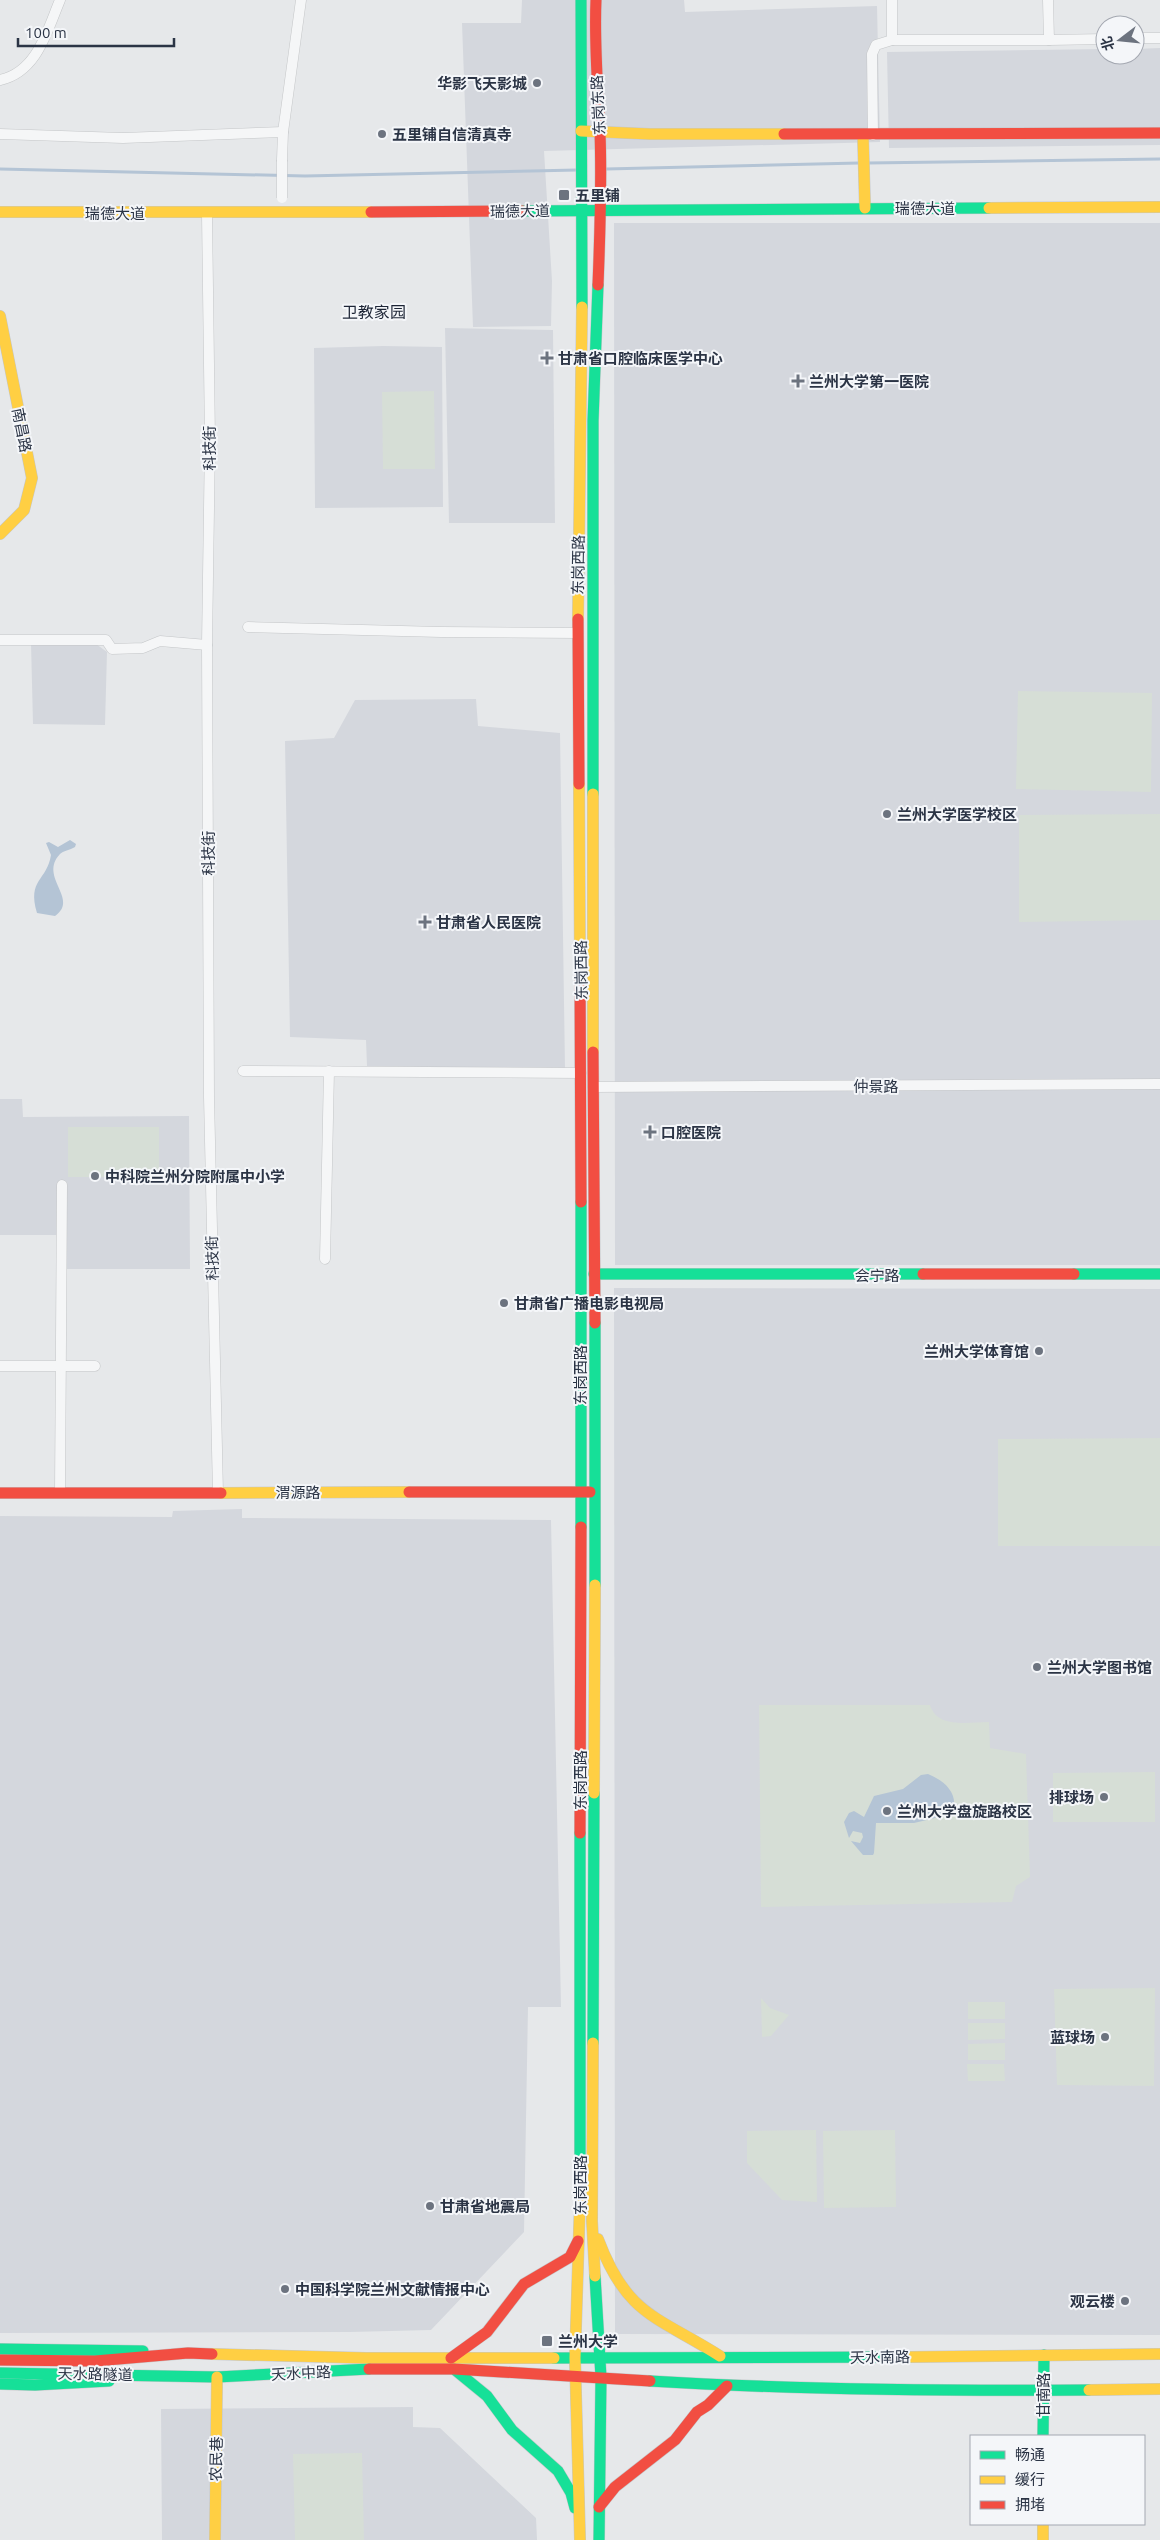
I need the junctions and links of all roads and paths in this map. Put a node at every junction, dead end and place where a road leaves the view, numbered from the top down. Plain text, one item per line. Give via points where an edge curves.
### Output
1 (60, 0) edge
2 (301, 0) edge
3 (581, 0) edge
4 (596, 0) edge
5 (892, 0) edge
6 (1048, 0) edge
7 (1145, 38) edge
8 (1160, 38) edge
9 (1095, 39) edge
10 (892, 40) junction
11 (1048, 40) junction
12 (0, 80) edge
13 (581, 131) junction
14 (282, 132) junction
15 (600, 132) junction
16 (1160, 133) edge
17 (0, 134) edge
18 (868, 135) junction
19 (1160, 207) edge
20 (865, 208) junction
21 (583, 209) junction
22 (601, 210) junction
23 (0, 212) edge
24 (207, 214) junction
25 (281, 214) junction
26 (0, 316) edge
27 (0, 534) edge
28 (248, 627) dead end
29 (578, 633) junction
30 (0, 640) edge
31 (206, 645) junction
32 (243, 1071) dead end
33 (329, 1072) junction
34 (581, 1073) junction
35 (1160, 1084) edge
36 (593, 1087) junction
37 (62, 1185) dead end
38 (324, 1259) dead end
39 (594, 1274) junction
40 (1160, 1274) edge
41 (0, 1366) edge
42 (61, 1366) junction
43 (95, 1366) dead end
44 (218, 1492) junction
45 (579, 1492) junction
46 (596, 1492) junction
47 (0, 1493) edge
48 (60, 1493) junction
49 (592, 2221) junction
50 (580, 2228) junction
51 (0, 2349) edge
52 (188, 2353) junction
53 (1160, 2354) edge
54 (1044, 2355) junction
55 (720, 2356) junction
56 (600, 2357) junction
57 (451, 2358) junction
58 (575, 2358) junction
59 (0, 2360) edge
60 (454, 2369) junction
61 (0, 2373) edge
62 (191, 2377) junction
63 (218, 2377) junction
64 (601, 2377) junction
65 (576, 2378) junction
66 (0, 2384) edge
67 (727, 2386) junction
68 (1160, 2389) edge
69 (1043, 2391) junction
70 (1043, 2435) edge
71 (599, 2507) junction
72 (1043, 2525) edge
73 (215, 2540) edge
74 (580, 2540) edge
75 (599, 2540) edge
76 (1043, 2540) edge

1 - 12 street via 42,44 28,65 21,72
2 - 14 street
3 - 13 main road, 东岗东路
4 - 15 main road, 东岗东路 via 594,38
5 - 10 street
6 - 11 street
7 - 8 street
9 - 11 street
10 - 11 street
10 - 18 street via 876,45 872,54
13 - 15 main road
13 - 21 main road, 东岗东路
14 - 17 street via 123,138
14 - 25 street, bridge
15 - 18 main road
15 - 22 main road, 东岗东路
16 - 18 main road
18 - 20 main road via 863,149
19 - 20 main road, 瑞德大道
20 - 22 main road, 瑞德大道
21 - 22 main road, 瑞德大道
21 - 25 main road, 瑞德大道
21 - 29 main road, 东岗西路
22 - 36 main road, 东岗西路 via 593,422
23 - 24 main road, 瑞德大道
24 - 25 main road, 瑞德大道
24 - 31 street, 科技街 via 210,440
26 - 27 main road, 南昌路 via 32,478 24,510
28 - 29 street
29 - 34 main road, 东岗西路
30 - 31 street via 106,640 112,649 143,648 160,641
31 - 44 street, 科技街 via 209,1097
32 - 33 street
33 - 34 street
33 - 38 street
34 - 45 main road, 东岗西路
35 - 36 street, 仲景路
36 - 39 main road, 东岗西路
37 - 42 street
39 - 40 main road, 会宁路
39 - 46 main road, 东岗西路
41 - 42 street
42 - 43 street
42 - 48 street
44 - 45 main road, 渭源路
44 - 48 main road, 渭源路
45 - 46 main road, 渭源路
45 - 50 main road, 东岗西路
46 - 49 main road, 东岗西路
47 - 48 main road, 渭源路
49 - 55 main road via 612,2274 628,2296 652,2318
49 - 56 main road, 东岗西路
50 - 57 main road via 578,2243 570,2257 524,2284 487,2332
50 - 58 main road, 东岗西路
51 - 52 main road, 天水中路
52 - 57 main road, 天水中路
52 - 59 main road, 天水路隧道 via 95,2361
53 - 54 main road, 天水南路
54 - 55 main road, 天水南路
54 - 69 main road, 甘南路
55 - 56 main road, 天水南路
56 - 58 main road, 天水中路
56 - 64 main road, 东岗西路
57 - 58 main road, 天水中路
58 - 65 main road, 东岗西路
60 - 63 main road, 天水中路 via 366,2369
60 - 65 main road, 天水中路
60 - 74 main road via 486,2395 525,2444 557,2467 564,2476 574,2502
61 - 62 main road, 天水路隧道
62 - 63 main road, 天水中路
62 - 66 main road, 天水中路
63 - 73 main road, 农民巷
64 - 65 main road, 天水中路
64 - 67 main road, 天水南路
64 - 71 main road, 东岗西路
65 - 74 main road, 东岗西路
67 - 69 main road, 天水南路
67 - 71 main road via 697,2412 660,2454 615,2487
68 - 69 main road, 天水南路
69 - 70 main road, 甘南路
71 - 75 main road, 东岗西路
72 - 76 main road

